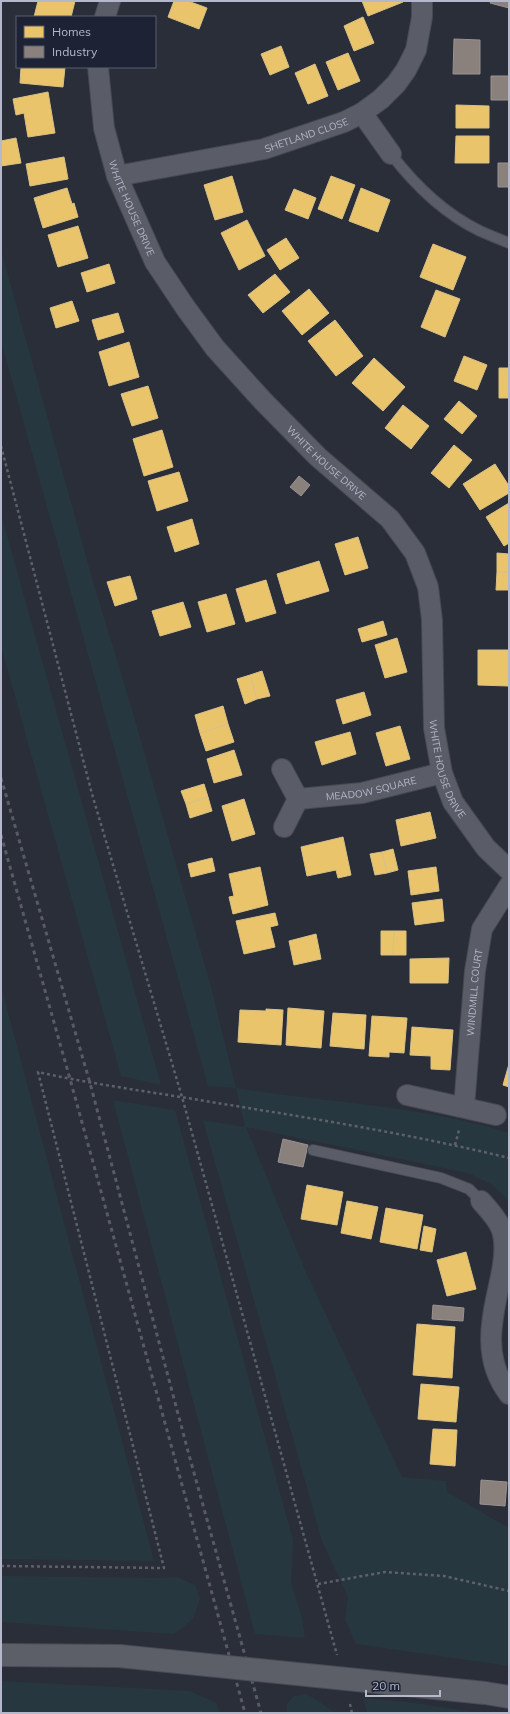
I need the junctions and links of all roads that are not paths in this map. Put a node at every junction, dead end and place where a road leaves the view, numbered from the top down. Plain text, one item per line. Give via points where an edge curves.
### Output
1 (110, 1) edge
2 (422, 1) edge
3 (105, 16) edge
4 (98, 68) edge
5 (362, 113) junction
6 (391, 154) joint
7 (117, 176) junction
8 (509, 243) edge
9 (282, 769) dead end
10 (442, 773) junction
11 (298, 799) junction
12 (284, 827) dead end
13 (509, 870) edge
14 (509, 886) edge
15 (407, 1095) dead end
16 (464, 1108) junction
17 (496, 1115) dead end
18 (313, 1150) dead end
19 (481, 1201) joint
20 (505, 1226) edge
21 (509, 1394) edge
22 (1, 1655) edge
23 (509, 1697) edge

1 - 3 street
2 - 5 street, SHETLAND CLOSE via 416,50 406,70 381,99
4 - 7 street, WHITE HOUSE DRIVE via 104,128
5 - 6 street
5 - 7 street, SHETLAND CLOSE via 344,122 264,149
6 - 8 lane via 407,174 445,209 479,230
7 - 10 street, WHITE HOUSE DRIVE via 155,262 184,308 215,348 318,457 390,519 415,554 428,587 432,620 434,728
9 - 11 street
10 - 11 street, MEADOW SQUARE via 362,793
10 - 13 street, WHITE HOUSE DRIVE via 453,802 486,848
11 - 12 street
14 - 16 street, WINDMILL COURT via 482,928
15 - 16 street
16 - 17 street
18 - 19 lane via 441,1178 468,1189
19 - 20 street
20 - 21 street via 504,1261 490,1330 493,1362 502,1385
22 - 23 main road, bridge via 119,1656

